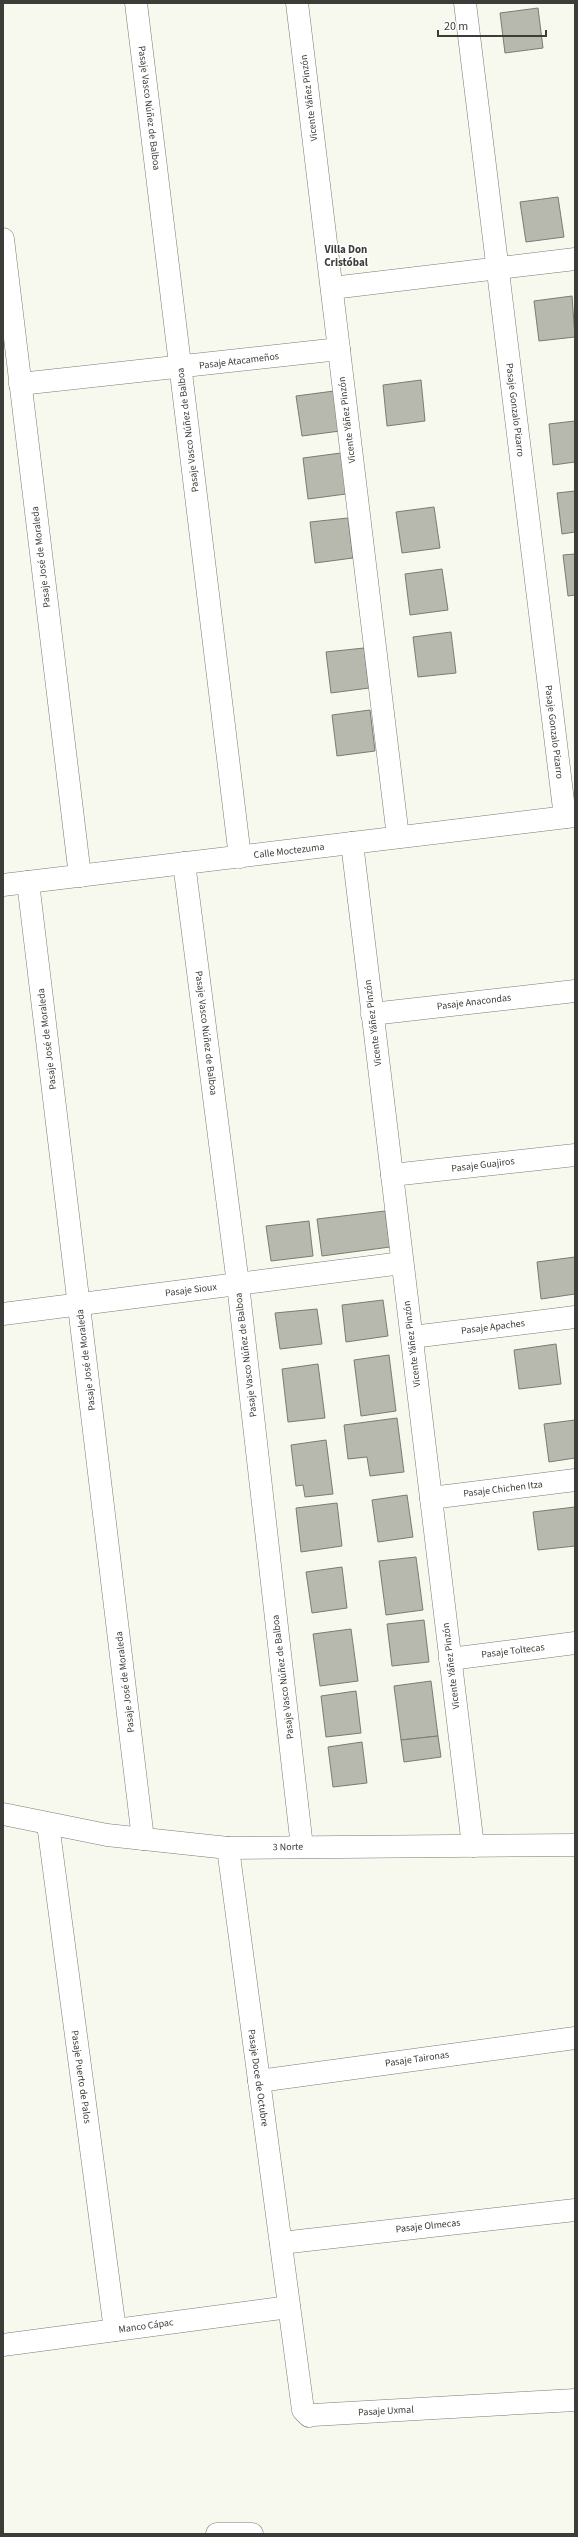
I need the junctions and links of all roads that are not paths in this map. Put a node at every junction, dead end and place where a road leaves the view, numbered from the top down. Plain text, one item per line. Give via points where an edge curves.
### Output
1 (136, 3) edge
2 (297, 3) edge
3 (465, 3) edge
4 (3, 239) edge
5 (575, 259) edge
6 (498, 269) junction
7 (332, 288) junction
8 (8, 328) edge
9 (339, 349) junction
10 (180, 367) junction
11 (20, 384) junction
12 (570, 816) edge
13 (398, 837) junction
14 (352, 843) junction
15 (240, 857) junction
16 (184, 863) junction
17 (80, 876) junction
18 (28, 882) junction
19 (3, 885) edge
20 (575, 990) edge
21 (372, 1014) junction
22 (575, 1155) edge
23 (392, 1176) junction
24 (402, 1263) junction
25 (238, 1284) junction
26 (79, 1304) junction
27 (3, 1314) edge
28 (575, 1318) edge
29 (412, 1338) junction
30 (575, 1480) edge
31 (431, 1498) junction
32 (575, 1643) edge
33 (450, 1659) junction
34 (3, 1814) edge
35 (48, 1824) junction
36 (143, 1839) junction
37 (575, 1845) edge
38 (473, 1846) junction
39 (302, 1847) junction
40 (228, 1848) junction
41 (575, 2038) edge
42 (259, 2080) junction
43 (575, 2210) edge
44 (281, 2243) junction
45 (289, 2307) junction
46 (115, 2330) junction
47 (3, 2344) edge
48 (575, 2400) edge
49 (218, 2534) edge
50 (252, 2534) edge

1 - 10 street, Pasaje Vasco Núñez de Balboa
2 - 7 street, Vicente Yáñez Pinzón
3 - 6 street, Pasaje Gonzalo Pizarro
4 - 8 street, Pasaje José de Moraleda
5 - 6 street
6 - 7 street
6 - 12 street, Pasaje Gonzalo Pizarro
7 - 9 street, Vicente Yáñez Pinzón
8 - 11 street, Pasaje José de Moraleda
9 - 10 street, Pasaje Atacameños
9 - 13 street, Vicente Yáñez Pinzón
10 - 11 street, Pasaje Atacameños
10 - 15 street, Pasaje Vasco Núñez de Balboa
11 - 17 street, Pasaje José de Moraleda
12 - 13 street, Calle Moctezuma
13 - 14 street, Calle Moctezuma
14 - 15 street, Calle Moctezuma
14 - 21 street, Vicente Yáñez Pinzón
15 - 16 street, Calle Moctezuma
16 - 17 street, Calle Moctezuma
16 - 25 street, Pasaje Vasco Núñez de Balboa
17 - 18 street, Calle Moctezuma
18 - 19 street, Calle Moctezuma
18 - 26 street, Pasaje José de Moraleda
20 - 21 street, Pasaje Anacondas
21 - 23 street, Vicente Yáñez Pinzón
22 - 23 street, Pasaje Guajiros
23 - 24 street, Vicente Yáñez Pinzón
24 - 25 street, Pasaje Sioux
24 - 29 street, Vicente Yáñez Pinzón
25 - 26 street, Pasaje Sioux
25 - 39 street, Pasaje Vasco Núñez de Balboa
26 - 27 street, Pasaje Sioux
26 - 36 street, Pasaje José de Moraleda
28 - 29 street, Pasaje Apaches
29 - 31 street, Vicente Yáñez Pinzón
30 - 31 street, Pasaje Chichen Itza
31 - 33 street, Vicente Yáñez Pinzón
32 - 33 street, Pasaje Toltecas
33 - 38 street, Vicente Yáñez Pinzón
34 - 35 street, 3 Norte
35 - 36 street, 3 Norte
35 - 46 street, Pasaje Puerto de Palos
36 - 40 street, 3 Norte
37 - 38 street, 3 Norte
38 - 39 street, 3 Norte
39 - 40 street, 3 Norte
40 - 42 street, Pasaje Doce de Octubre
41 - 42 street, Pasaje Taironas
42 - 44 street, Pasaje Doce de Octubre
43 - 44 street, Pasaje Olmecas
44 - 45 street, Pasaje Doce de Octubre
45 - 46 street, Manco Cápac
45 - 48 street, Pasaje Uxmal via 302,2410 309,2416
46 - 47 street, Manco Cápac
49 - 50 street

